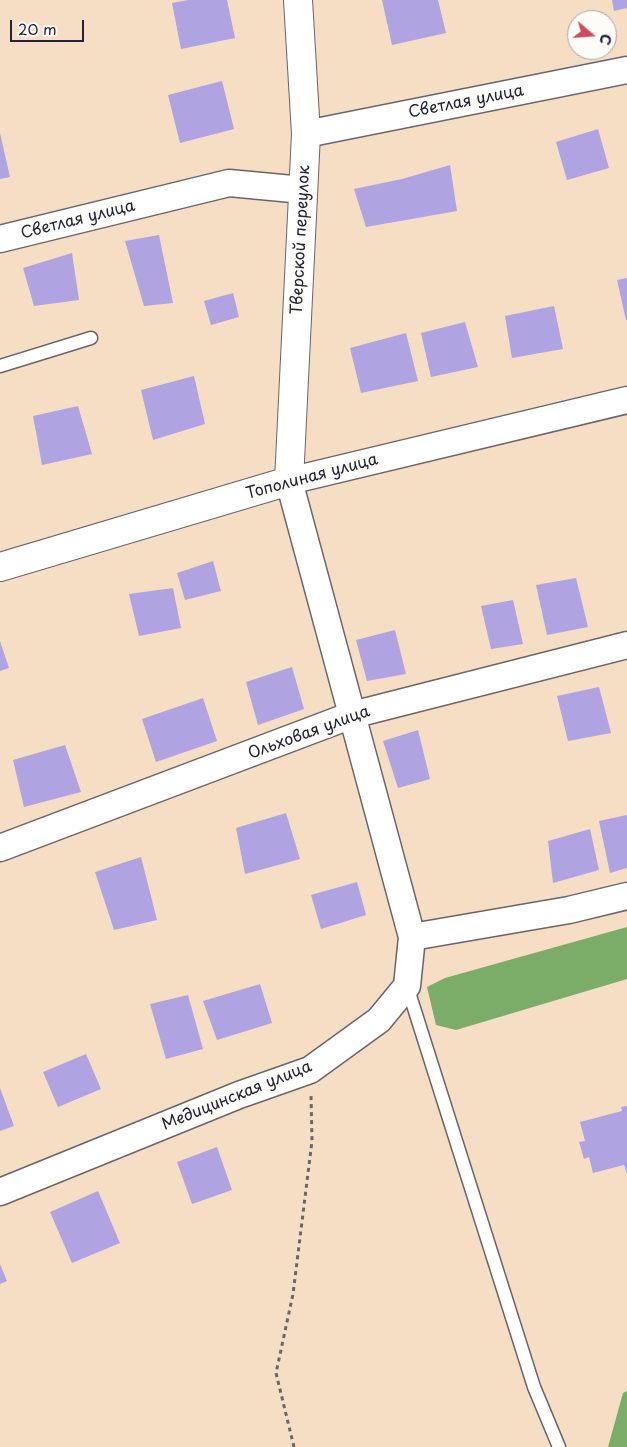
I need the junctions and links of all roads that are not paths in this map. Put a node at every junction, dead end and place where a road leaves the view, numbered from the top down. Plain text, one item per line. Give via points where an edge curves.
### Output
1 (298, 0) edge
2 (627, 70) edge
3 (306, 134) junction
4 (303, 190) junction
5 (0, 239) edge
6 (91, 338) dead end
7 (0, 366) edge
8 (627, 400) edge
9 (289, 481) junction
10 (0, 567) edge
11 (627, 645) edge
12 (352, 715) junction
13 (0, 848) edge
14 (627, 896) edge
15 (412, 937) junction
16 (407, 986) junction
17 (0, 1192) edge
18 (559, 1447) edge

1 - 3 street, Тверской переулок
2 - 3 street, Светлая улица
3 - 4 street, Тверской переулок
4 - 5 street, Светлая улица via 229,184
4 - 9 street, Тверской переулок
6 - 7 lane
8 - 9 street, Тополиная улица
9 - 10 street, Тополиная улица
9 - 12 street
11 - 12 street, Ольховая улица
12 - 13 street, Ольховая улица
12 - 15 street
14 - 15 street via 569,910
15 - 16 street
16 - 17 street, Медицинская улица via 380,1020 310,1070 239,1095
16 - 18 lane via 534,1387

